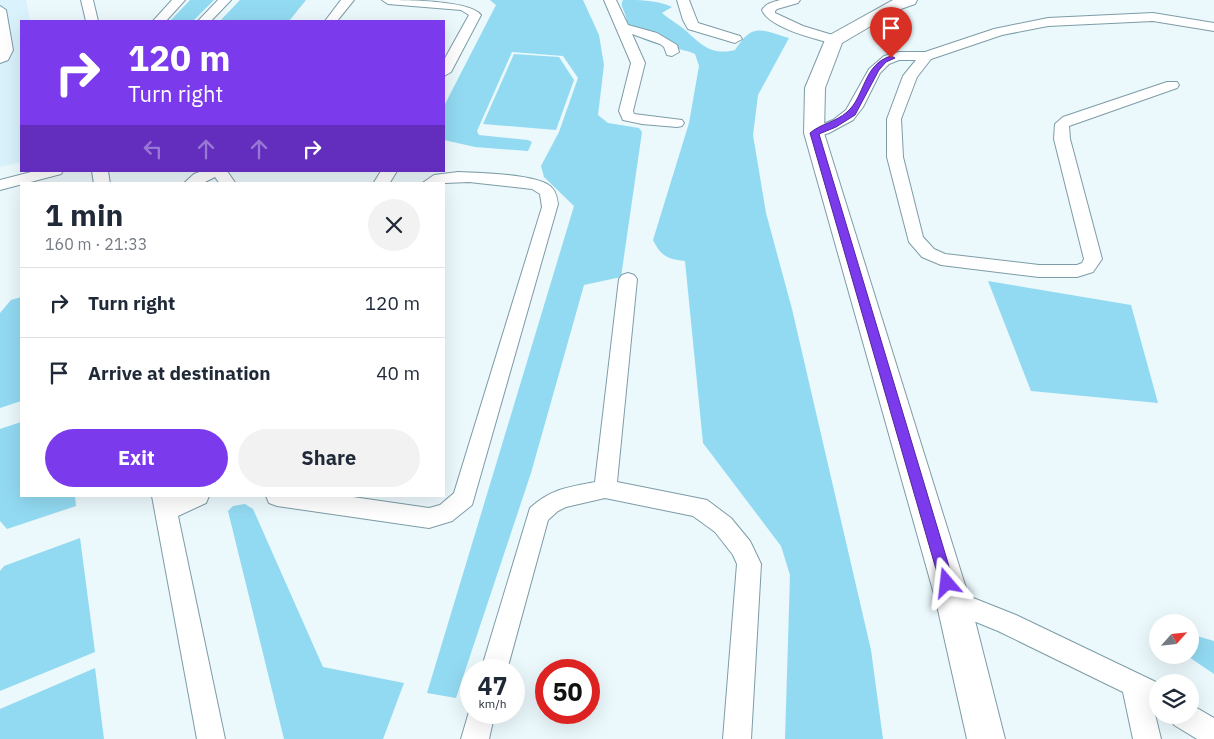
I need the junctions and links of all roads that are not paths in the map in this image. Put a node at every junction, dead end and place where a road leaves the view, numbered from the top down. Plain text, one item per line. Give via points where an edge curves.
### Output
1 (87, 0) edge
2 (180, 0) edge
3 (225, 0) edge
4 (348, 0) edge
5 (388, 0) edge
6 (610, 0) edge
7 (683, 0) edge
8 (794, 0) edge
9 (909, 0) edge
10 (0, 10) edge
11 (92, 20) edge
12 (160, 20) edge
13 (205, 20) edge
14 (332, 20) edge
15 (1214, 27) edge
16 (621, 28) junction
17 (735, 39) dead end
18 (834, 40) junction
19 (672, 52) dead end
20 (926, 56) junction
21 (0, 59) edge
22 (445, 70) edge
23 (1172, 84) dead end
24 (678, 123) dead end
25 (814, 133) junction
26 (51, 172) edge
27 (216, 172) edge
28 (194, 182) edge
29 (431, 182) edge
30 (0, 185) edge
31 (628, 279) dead end
32 (605, 489) junction
33 (194, 497) edge
34 (285, 497) edge
35 (165, 504) edge
36 (953, 602) junction
37 (497, 659) edge
38 (1134, 684) junction
39 (1149, 693) edge
40 (479, 724) edge
41 (1198, 724) edge
42 (1214, 734) edge
43 (211, 739) edge
44 (475, 739) edge
45 (737, 739) edge
46 (986, 739) edge
47 (1146, 739) edge

1 - 11 lane
2 - 12 lane
3 - 13 lane
4 - 14 lane
5 - 22 lane via 464,6 473,11 475,15
6 - 16 lane
7 - 17 lane via 693,26
8 - 18 lane via 773,6 768,10 770,15 798,29
9 - 18 main road via 892,6
10 - 21 lane via 6,50
15 - 20 lane via 1153,17 1048,22 999,32
16 - 19 lane via 660,39 670,45
16 - 24 lane via 638,63 626,111 628,117
18 - 25 main road via 816,88
20 - 23 lane via 910,76 894,119 895,157 915,238 928,253 941,258 1035,271 1079,271 1087,268 1093,259 1062,139 1062,124
20 - 25 lane via 884,61 876,69 852,113
25 - 36 main road
26 - 30 lane
27 - 28 lane
29 - 34 lane via 451,177 521,183 540,186 550,198 464,498 437,518 429,518
31 - 32 lane
32 - 37 lane via 562,498 538,516
32 - 45 lane via 699,507 722,525 742,548 749,564
33 - 35 lane
35 - 43 lane
36 - 38 lane via 1007,623
36 - 46 main road
38 - 39 lane
38 - 47 lane
40 - 44 lane
41 - 42 lane

